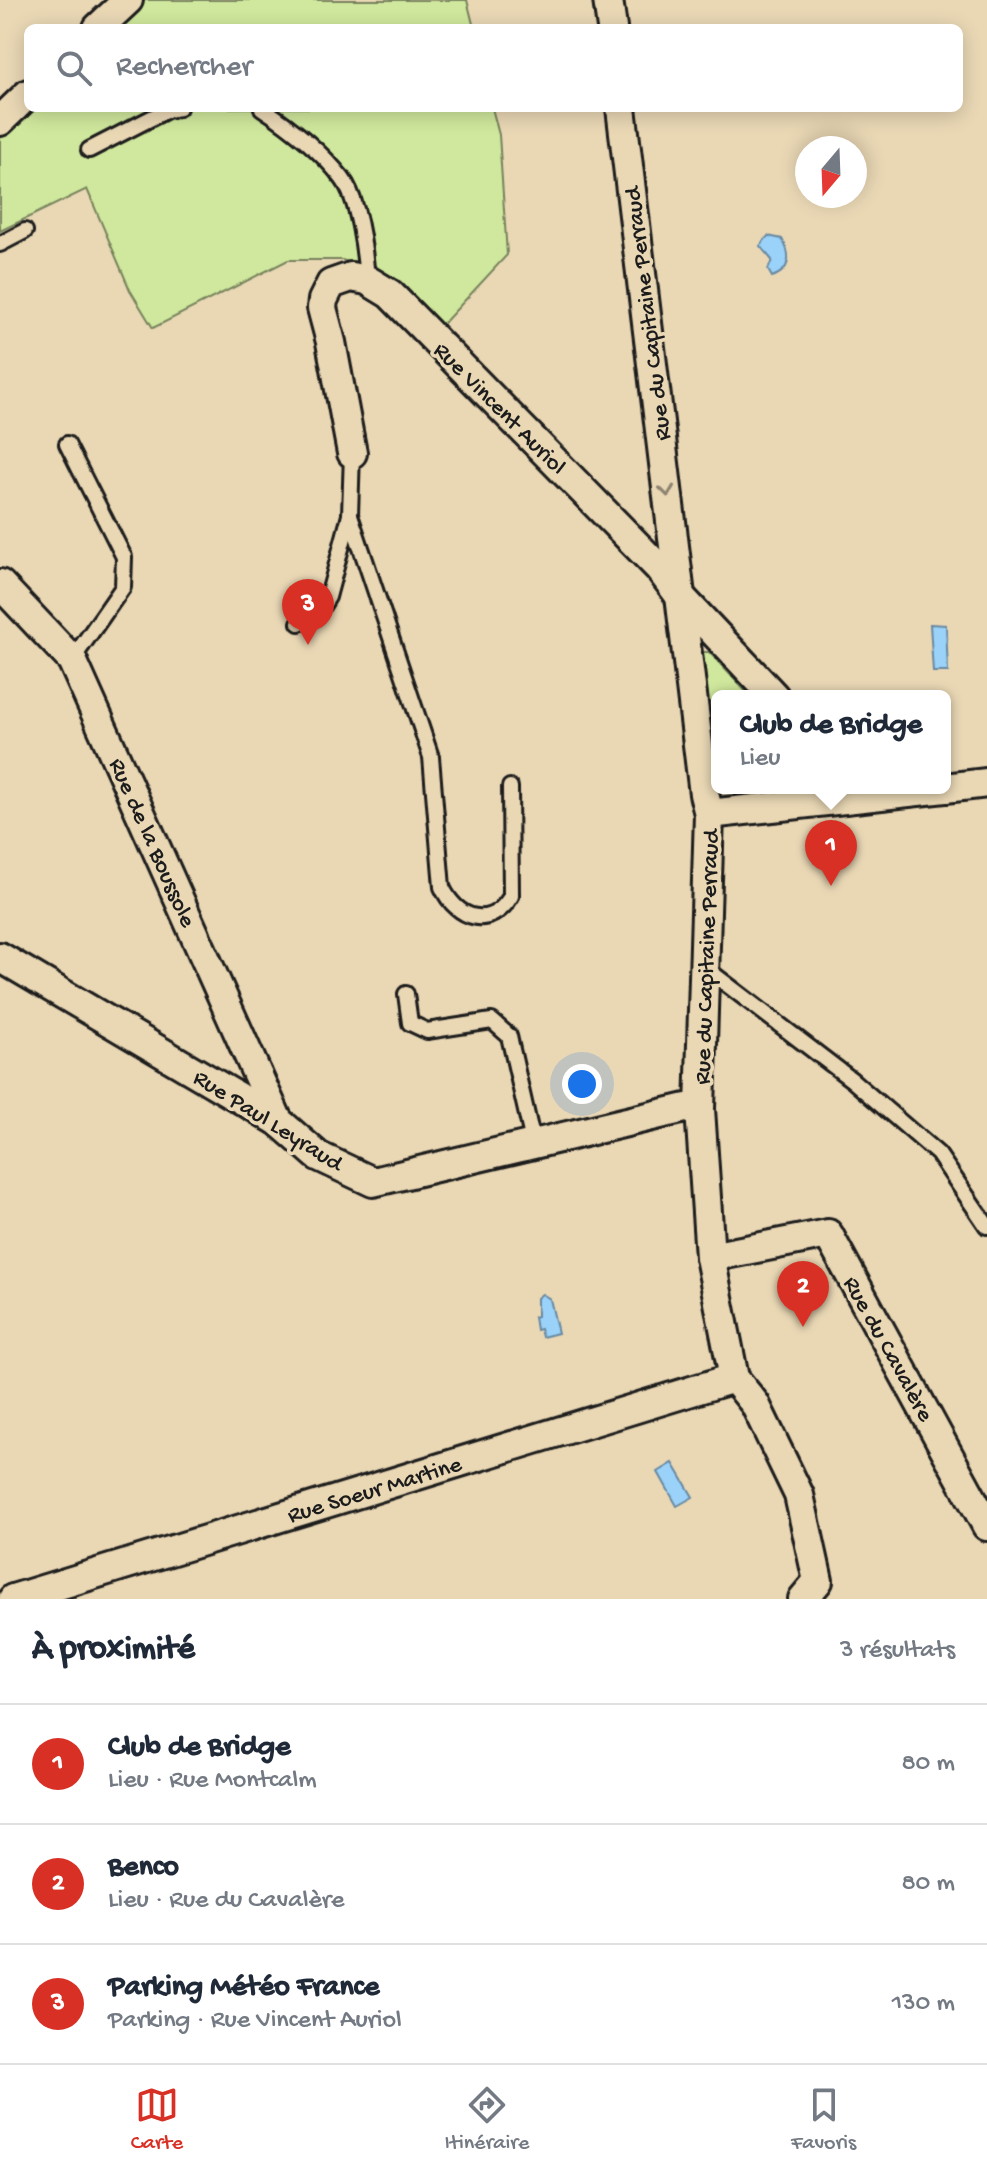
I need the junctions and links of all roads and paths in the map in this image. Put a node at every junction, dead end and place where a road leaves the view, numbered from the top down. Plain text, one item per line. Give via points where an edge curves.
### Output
1 (128, 0) edge
2 (608, 0) edge
3 (102, 24) edge
4 (611, 24) edge
5 (24, 98) edge
6 (163, 112) edge
7 (268, 112) edge
8 (621, 112) edge
9 (0, 121) edge
10 (89, 150) dead end
11 (25, 231) dead end
12 (0, 244) edge
13 (367, 280) junction
14 (67, 444) dead end
15 (352, 453) joint
16 (350, 515) junction
17 (0, 584) edge
18 (679, 595) junction
19 (299, 623) dead end
20 (72, 660) junction
21 (768, 690) edge
22 (987, 783) edge
23 (510, 787) dead end
24 (951, 787) edge
25 (847, 794) edge
26 (709, 814) junction
27 (0, 957) edge
28 (704, 967) junction
29 (406, 994) dead end
30 (700, 1109) junction
31 (278, 1121) junction
32 (533, 1142) junction
33 (987, 1226) edge
34 (710, 1257) junction
35 (734, 1378) junction
36 (987, 1526) edge
37 (13, 1599) edge
38 (803, 1599) edge

1 - 3 street
2 - 4 street
5 - 9 street
6 - 10 lane
7 - 13 lane via 293,128 344,180 364,238
8 -> 18 street, Rue du Capitaine Perraud
11 - 12 lane
13 - 15 street via 351,277 331,284 322,308
13 - 18 street, Rue Vincent Auriol via 390,294 659,568
14 - 20 lane via 124,557 123,587
15 - 16 lane
16 - 19 lane via 327,602 316,616
16 - 23 lane via 431,757 442,887 467,915 493,913 511,896
17 - 20 street, Rue de la Boussole
18 - 21 street, Rue Vincent Auriol
18 - 26 street, Rue du Capitaine Perraud
20 - 31 street, Rue de la Boussole
22 - 24 street
25 - 26 street
26 - 28 street, Rue du Capitaine Perraud
27 - 31 street, Rue Paul Leyraud
28 - 30 street, Rue du Capitaine Perraud
28 - 33 lane via 852,1080 938,1154
29 - 32 lane via 410,1023 427,1031 492,1021 509,1036
30 - 32 street, Rue Paul Leyraud
30 - 34 street, Rue du Capitaine Perraud
31 - 32 street, Rue Paul Leyraud via 318,1156 373,1182
34 - 35 street, Rue du Capitaine Perraud
34 - 36 street, Rue du Cavalère via 828,1234
35 - 37 street, Rue Soeur Martine
35 - 38 street via 755,1404 799,1495 818,1581

